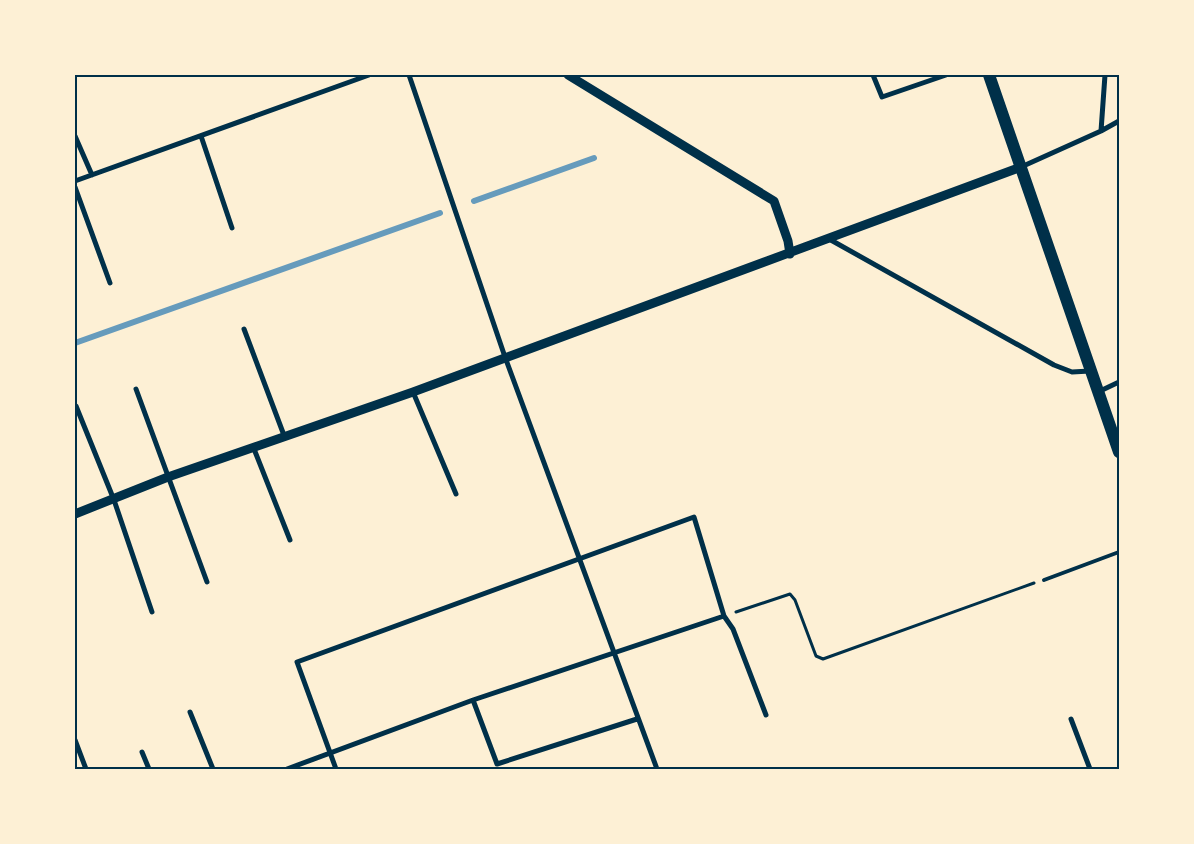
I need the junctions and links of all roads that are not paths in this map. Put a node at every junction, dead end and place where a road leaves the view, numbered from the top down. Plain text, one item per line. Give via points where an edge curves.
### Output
1 (369, 75) edge
2 (410, 75) edge
3 (873, 75) edge
4 (946, 75) edge
5 (989, 75) edge
6 (1105, 75) edge
7 (573, 77) edge
8 (1119, 121) edge
9 (1101, 131) junction
10 (75, 136) edge
11 (201, 136) junction
12 (1021, 167) junction
13 (92, 175) junction
14 (75, 181) edge
15 (75, 187) edge
16 (232, 228) dead end
17 (830, 239) junction
18 (790, 254) junction
19 (110, 283) dead end
20 (244, 329) dead end
21 (505, 357) junction
22 (1090, 371) junction
23 (1119, 382) edge
24 (136, 389) dead end
25 (413, 392) junction
26 (1098, 392) junction
27 (76, 406) edge
28 (285, 438) junction
29 (254, 449) junction
30 (1119, 452) edge
31 (168, 477) junction
32 (456, 494) dead end
33 (114, 500) junction
34 (75, 514) edge
35 (290, 540) dead end
36 (1119, 552) edge
37 (578, 559) junction
38 (1044, 580) road end
39 (207, 582) dead end
40 (152, 612) dead end
41 (724, 616) junction
42 (614, 654) junction
43 (473, 700) junction
44 (190, 712) dead end
45 (766, 715) dead end
46 (637, 719) junction
47 (1071, 719) dead end
48 (75, 740) edge
49 (76, 748) edge
50 (142, 752) dead end
51 (330, 753) junction
52 (86, 769) edge
53 (149, 769) edge
54 (213, 769) edge
55 (287, 769) edge
56 (336, 769) edge
57 (657, 769) edge
58 (1090, 769) edge

1 - 11 street
2 - 21 street
3 - 4 street via 882,97
5 - 12 main road
6 - 9 street
7 - 18 street via 774,201
8 - 9 street
9 - 12 street
10 - 13 street
11 - 13 street
11 - 16 street
12 - 17 street
12 - 22 main road
13 - 14 street
15 - 19 street
17 - 18 street
17 - 22 street via 1054,365 1072,372
18 - 21 street
20 - 28 street
21 - 25 street
21 - 37 street
22 - 26 main road
23 - 26 street
24 - 31 street
25 - 28 street
25 - 32 street
26 - 30 main road
27 - 33 street
28 - 29 street
29 - 31 street
29 - 35 street
31 - 33 street
31 - 39 street
33 - 34 street
33 - 40 street
36 - 38 lane
37 - 41 street via 694,517
37 - 42 street
37 - 51 street via 297,662
41 - 42 street
41 - 45 street via 733,628
42 - 43 street
42 - 46 street
43 - 46 street via 497,764
43 - 51 street
44 - 54 street
46 - 57 street
47 - 58 street
48 - 49 street
49 - 52 street
50 - 53 street
51 - 55 street
51 - 56 street

